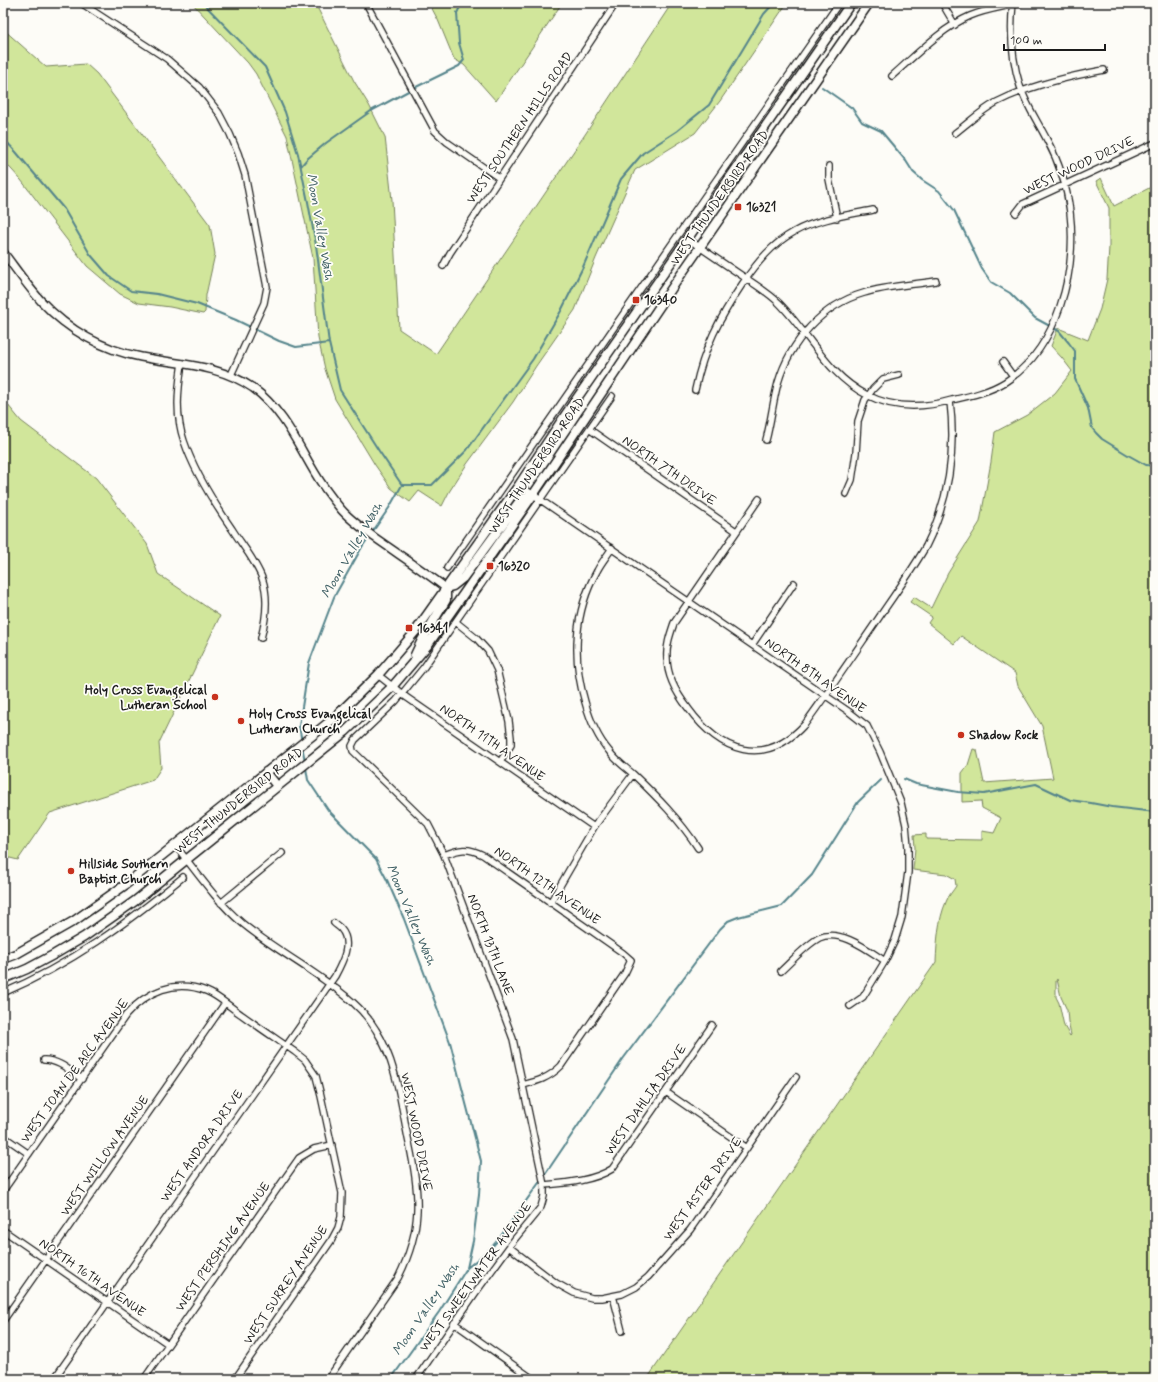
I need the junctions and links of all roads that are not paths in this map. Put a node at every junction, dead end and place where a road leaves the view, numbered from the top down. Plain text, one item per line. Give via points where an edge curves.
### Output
1 (81, 3) edge
2 (366, 3) edge
3 (616, 3) edge
4 (839, 3) edge
5 (851, 3) edge
6 (869, 3) edge
7 (942, 3) edge
8 (1020, 3) edge
9 (1013, 4) edge
10 (954, 25) junction
11 (1104, 70) dead end
12 (892, 76) dead end
13 (795, 83) junction
14 (807, 92) junction
15 (1023, 92) junction
16 (955, 133) dead end
17 (1155, 143) edge
18 (829, 166) dead end
19 (499, 178) junction
20 (1064, 184) junction
21 (873, 210) dead end
22 (1016, 213) dead end
23 (837, 218) junction
24 (688, 239) junction
25 (700, 247) junction
26 (3, 252) edge
27 (659, 262) junction
28 (443, 266) dead end
29 (668, 268) junction
30 (680, 276) junction
31 (746, 279) junction
32 (936, 281) dead end
33 (804, 334) junction
34 (1003, 362) dead end
35 (182, 363) junction
36 (232, 375) junction
37 (899, 375) dead end
38 (1013, 376) junction
39 (695, 390) dead end
40 (612, 396) dead end
41 (868, 396) junction
42 (950, 401) junction
43 (589, 429) junction
44 (766, 440) dead end
45 (519, 485) junction
46 (846, 494) dead end
47 (537, 497) junction
48 (759, 499) dead end
49 (736, 531) junction
50 (468, 538) junction
51 (477, 544) junction
52 (612, 548) junction
53 (447, 568) dead end
54 (794, 583) dead end
55 (446, 588) junction
56 (688, 601) junction
57 (456, 622) junction
58 (261, 638) dead end
59 (752, 645) junction
60 (412, 663) junction
61 (378, 675) junction
62 (392, 687) junction
63 (402, 694) junction
64 (826, 696) junction
65 (352, 746) joint
66 (500, 762) junction
67 (266, 772) junction
68 (633, 774) junction
69 (277, 786) junction
70 (594, 828) junction
71 (175, 845) junction
72 (698, 848) dead end
73 (282, 853) dead end
74 (444, 855) junction
75 (187, 859) junction
76 (183, 878) dead end
77 (159, 882) junction
78 (166, 891) junction
79 (221, 902) junction
80 (550, 903) junction
81 (334, 923) dead end
82 (3, 959) edge
83 (885, 960) junction
84 (782, 971) dead end
85 (3, 979) edge
86 (329, 984) junction
87 (3, 993) edge
88 (224, 1003) junction
89 (850, 1006) dead end
90 (712, 1025) dead end
91 (286, 1046) junction
92 (44, 1060) dead end
93 (796, 1077) dead end
94 (82, 1079) junction
95 (523, 1085) junction
96 (666, 1092) junction
97 (3, 1136) edge
98 (332, 1145) junction
99 (747, 1148) junction
100 (29, 1154) junction
101 (544, 1183) junction
102 (3, 1192) edge
103 (3, 1230) edge
104 (509, 1247) junction
105 (46, 1260) junction
106 (613, 1296) junction
107 (107, 1302) junction
108 (3, 1321) edge
109 (454, 1323) junction
110 (622, 1331) dead end
111 (168, 1344) junction
112 (54, 1379) edge
113 (144, 1379) edge
114 (235, 1379) edge
115 (328, 1379) edge
116 (416, 1379) edge
117 (533, 1379) edge

1 - 36 street via 167,59 188,77 219,113 238,153 245,175 267,287 264,302
2 - 19 street via 435,130 447,142
3 - 19 street, WEST SOUTHERN HILLS ROAD
4 - 27 street, WEST THUNDERBIRD ROAD
5 - 13 main road, WEST THUNDERBIRD ROAD
6 - 14 main road, WEST THUNDERBIRD ROAD
7 - 10 street
8 - 9 street
9 - 10 street via 970,16
9 - 15 street via 1012,43
10 - 12 street
11 - 15 street via 1058,80
13 - 14 main road
13 - 24 main road, WEST THUNDERBIRD ROAD
14 - 25 main road, WEST THUNDERBIRD ROAD
15 - 16 street via 992,106
15 - 20 street via 1053,152
17 - 20 street, WEST WOOD DRIVE
18 - 23 street
19 - 28 street, WEST SOUTHERN HILLS ROAD
20 - 22 street, WEST WOOD DRIVE via 1023,204
20 - 38 street via 1070,212 1071,241 1065,291 1058,314 1038,352
21 - 23 street
23 - 31 street via 813,224 784,238 765,254
24 - 25 street
24 - 29 main road, WEST THUNDERBIRD ROAD
25 - 30 main road, WEST THUNDERBIRD ROAD
25 - 31 street
26 - 35 street via 42,302 76,331 117,351
27 - 29 street, WEST THUNDERBIRD ROAD
27 - 50 street, WEST THUNDERBIRD ROAD
29 - 30 main road
29 - 45 main road, WEST THUNDERBIRD ROAD
30 - 47 main road, WEST THUNDERBIRD ROAD
31 - 33 street via 779,303
31 - 39 street via 715,329 706,350
32 - 33 street via 862,294 827,312
33 - 41 street via 840,377
33 - 44 street via 779,381
34 - 38 street
35 - 36 street
35 - 58 street via 178,415 184,441 214,501 262,579 266,610
36 - 55 street via 258,392 282,416 316,474 341,509 362,528
37 - 41 street via 883,379
38 - 42 street via 990,390
40 - 43 street, WEST THUNDERBIRD ROAD
41 - 42 street via 891,404 915,406
41 - 46 street via 860,414 852,480
42 - 64 street via 951,464 937,522 916,563
43 - 47 street, WEST THUNDERBIRD ROAD
43 - 49 street, NORTH 7TH DRIVE
45 - 47 street, NORTH 8TH AVENUE
45 - 51 main road, WEST THUNDERBIRD ROAD
47 - 52 street, NORTH 8TH AVENUE
47 - 55 main road via 521,499 463,578 454,586
47 - 57 street, WEST THUNDERBIRD ROAD
47 - 60 main road, WEST THUNDERBIRD ROAD
48 - 49 street
49 - 56 street
50 - 51 street, WEST THUNDERBIRD ROAD
50 - 53 street, WEST THUNDERBIRD ROAD
51 - 55 main road, WEST THUNDERBIRD ROAD
52 - 56 street, NORTH 8TH AVENUE
52 - 68 street via 590,585 578,622 577,668 580,687 593,726 609,752
54 - 59 street
55 - 60 main road via 446,600 422,640
55 - 61 main road, WEST THUNDERBIRD ROAD
56 - 59 street, NORTH 8TH AVENUE
56 - 64 street via 674,623 668,640 666,660 678,696 702,726 717,738 730,746 745,750 772,748 796,734
57 - 63 street, WEST THUNDERBIRD ROAD
57 - 66 street via 488,651 498,670 511,738 511,745
59 - 64 street, NORTH 8TH AVENUE
60 - 62 main road, WEST THUNDERBIRD ROAD
61 - 62 street, NORTH 11TH AVENUE
61 - 67 main road, WEST THUNDERBIRD ROAD via 333,718
62 - 63 street, NORTH 11TH AVENUE
62 - 69 main road, WEST THUNDERBIRD ROAD via 344,732
63 - 65 street, WEST THUNDERBIRD ROAD
63 - 66 street, NORTH 11TH AVENUE
64 - 83 street, NORTH 8TH AVENUE via 867,726 897,793 906,825 908,872 902,917
65 - 74 street, NORTH 13TH LANE via 353,751 428,824
66 - 70 street, NORTH 11TH AVENUE
67 - 69 main road
67 - 71 main road, WEST THUNDERBIRD ROAD
68 - 70 street
68 - 72 street via 666,806
69 - 75 main road, WEST THUNDERBIRD ROAD
70 - 80 street
71 - 75 street, WEST WOOD DRIVE
71 - 82 main road, WEST THUNDERBIRD ROAD via 98,906
73 - 79 street
74 - 80 street, NORTH 12TH AVENUE via 457,850 476,851
74 - 95 street, NORTH 13TH LANE via 513,1039
75 - 77 main road, WEST THUNDERBIRD ROAD
75 - 79 street, WEST WOOD DRIVE
76 - 78 street
77 - 78 street
77 - 85 main road, WEST THUNDERBIRD ROAD via 84,937 27,969
78 - 87 street via 87,949
79 - 86 street, WEST WOOD DRIVE via 249,929
80 - 95 street, NORTH 12TH AVENUE via 631,960 625,973 561,1066 540,1081
81 - 86 street, WEST ANDORA DRIVE via 342,929 347,940 346,953
83 - 84 street via 839,936 830,935 812,943
83 - 89 street, NORTH 8TH AVENUE via 863,997
86 - 91 street, WEST ANDORA DRIVE
86 - 115 street, WEST WOOD DRIVE via 355,1003 376,1029 385,1047 395,1077 414,1167 418,1213 405,1263
88 - 91 street, WEST SURREY AVENUE
88 - 94 street, WEST JOAN DE ARC AVENUE via 207,992 189,987 158,991 132,1008
88 - 105 street, WEST WILLOW AVENUE
90 - 96 street, WEST DAHLIA DRIVE
91 - 98 street, WEST SURREY AVENUE via 305,1060 316,1076
91 - 107 street, WEST ANDORA DRIVE
92 - 94 street via 57,1062
93 - 99 street, WEST ASTER DRIVE
94 - 100 street, WEST JOAN DE ARC AVENUE
95 - 101 street, NORTH 13TH LANE
96 - 99 street
96 - 101 street, WEST DAHLIA DRIVE via 612,1169 594,1177
97 - 100 street
98 - 111 street, WEST PERSHING AVENUE via 314,1149 299,1158
98 - 114 street, WEST SURREY AVENUE via 342,1193 338,1228
99 - 106 street, WEST ASTER DRIVE via 690,1230 660,1264 636,1288
100 - 102 street, WEST JOAN DE ARC AVENUE
101 - 104 street, WEST SWEETWATER AVENUE via 541,1207
103 - 105 street, NORTH 16TH AVENUE
104 - 106 street, WEST ASTER DRIVE via 568,1291 592,1298
104 - 109 street, WEST SWEETWATER AVENUE
105 - 107 street, NORTH 16TH AVENUE
105 - 108 street, WEST WILLOW AVENUE
106 - 110 street
107 - 111 street, NORTH 16TH AVENUE
107 - 112 street, WEST ANDORA DRIVE
109 - 116 street, WEST SWEETWATER AVENUE
109 - 117 street
111 - 113 street, WEST PERSHING AVENUE

